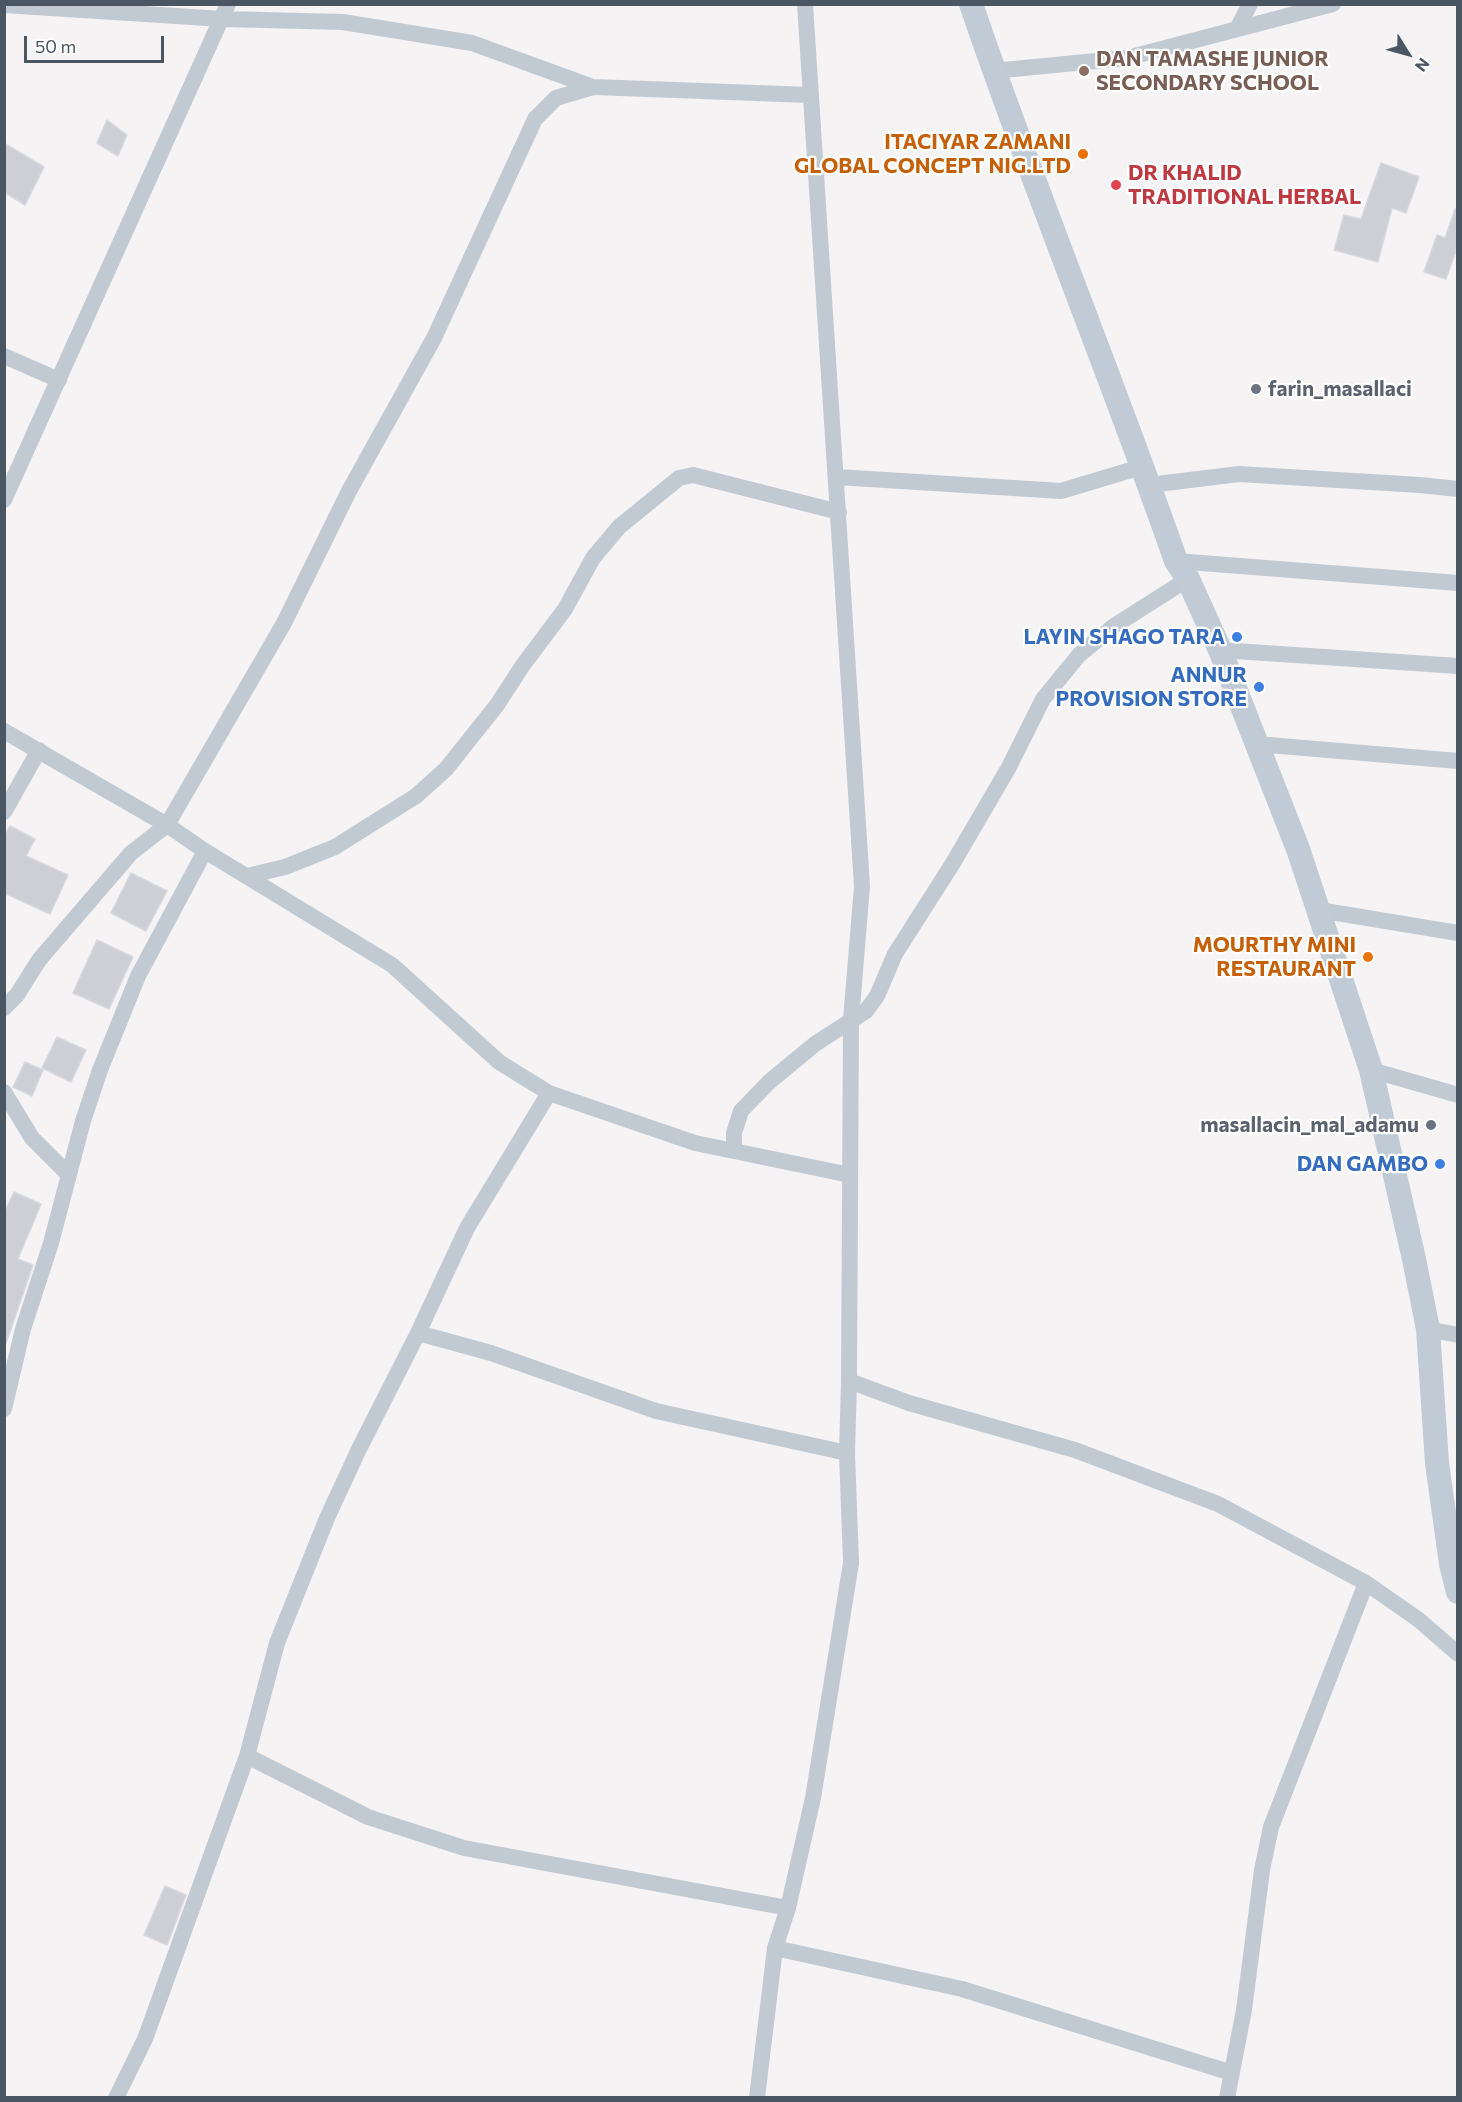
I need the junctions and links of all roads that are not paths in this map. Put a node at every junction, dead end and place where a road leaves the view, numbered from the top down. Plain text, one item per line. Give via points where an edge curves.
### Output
1 (805, 4) edge
2 (971, 4) edge
3 (1250, 4) edge
4 (1333, 4) edge
5 (4, 5) edge
6 (226, 12) edge
7 (1237, 29) junction
8 (993, 71) junction
9 (593, 87) junction
10 (810, 95) junction
11 (4, 356) edge
12 (59, 380) junction
13 (1145, 476) junction
14 (837, 477) junction
15 (1458, 489) edge
16 (4, 500) edge
17 (839, 512) junction
18 (1182, 570) junction
19 (1458, 583) edge
20 (1220, 650) junction
21 (1458, 666) edge
22 (4, 731) edge
23 (1257, 744) junction
24 (39, 750) junction
25 (1458, 761) edge
26 (4, 812) edge
27 (167, 825) junction
28 (205, 850) junction
29 (247, 876) junction
30 (1319, 910) junction
31 (1458, 933) edge
32 (17, 995) junction
33 (4, 1008) edge
34 (851, 1020) junction
35 (4, 1024) edge
36 (1371, 1070) junction
37 (4, 1092) edge
38 (549, 1093) junction
39 (1458, 1095) edge
40 (734, 1151) junction
41 (69, 1175) junction
42 (850, 1175) junction
43 (1428, 1329) junction
44 (418, 1333) junction
45 (1458, 1335) edge
46 (849, 1381) junction
47 (4, 1409) edge
48 (847, 1453) junction
49 (1366, 1583) junction
50 (1458, 1592) edge
51 (1458, 1654) edge
52 (247, 1756) junction
53 (788, 1908) junction
54 (775, 1948) junction
55 (1232, 2073) junction
56 (116, 2097) edge
57 (757, 2097) edge
58 (1227, 2097) edge

1 - 10 street
2 - 8 street
3 - 7 street
4 - 7 street
5 - 6 street
6 - 9 street via 343,22 472,44
6 - 12 street
7 - 8 street via 1127,58
8 - 13 street
9 - 10 street
9 - 27 street via 556,98 535,119 434,338 349,491 284,623
10 - 14 street
11 - 12 street
12 - 16 street
13 - 14 street via 1061,491
13 - 15 street via 1239,474
13 - 18 street
14 - 17 street
17 - 29 street via 693,475 679,478 619,527 593,558 565,609 446,769 416,796 335,847 285,867
17 - 34 street via 862,886
18 - 19 street
18 - 20 street
18 - 34 street via 1079,655 1042,699 1009,767 895,954 878,996 866,1011
20 - 21 street
20 - 23 street
22 - 24 street
23 - 25 street
23 - 30 street
24 - 26 street
24 - 27 street
27 - 28 street
27 - 32 street via 131,853 39,960
28 - 29 street
28 - 41 street via 138,976 100,1070
29 - 38 street via 392,965 499,1062
30 - 31 street
30 - 36 street
32 - 33 street
32 - 35 street
34 - 40 street via 769,1082 741,1111 734,1133
34 - 42 street
36 - 39 street
36 - 43 street
37 - 41 street via 33,1138
38 - 40 street via 695,1143
38 - 44 street via 467,1228
40 - 42 street
41 - 47 street via 23,1329
42 - 46 street
43 - 45 street
43 - 50 street via 1437,1463 1450,1564
44 - 48 street via 491,1353 656,1410
44 - 52 street via 327,1518 278,1643
46 - 48 street
46 - 49 street via 909,1403 1075,1450 1218,1504
48 - 53 street via 850,1563 813,1798
49 - 51 street via 1419,1620
49 - 55 street via 1270,1827
52 - 53 street via 368,1817 464,1848
52 - 56 street via 145,2039
53 - 54 street
54 - 55 street via 962,1989
54 - 57 street
55 - 58 street

